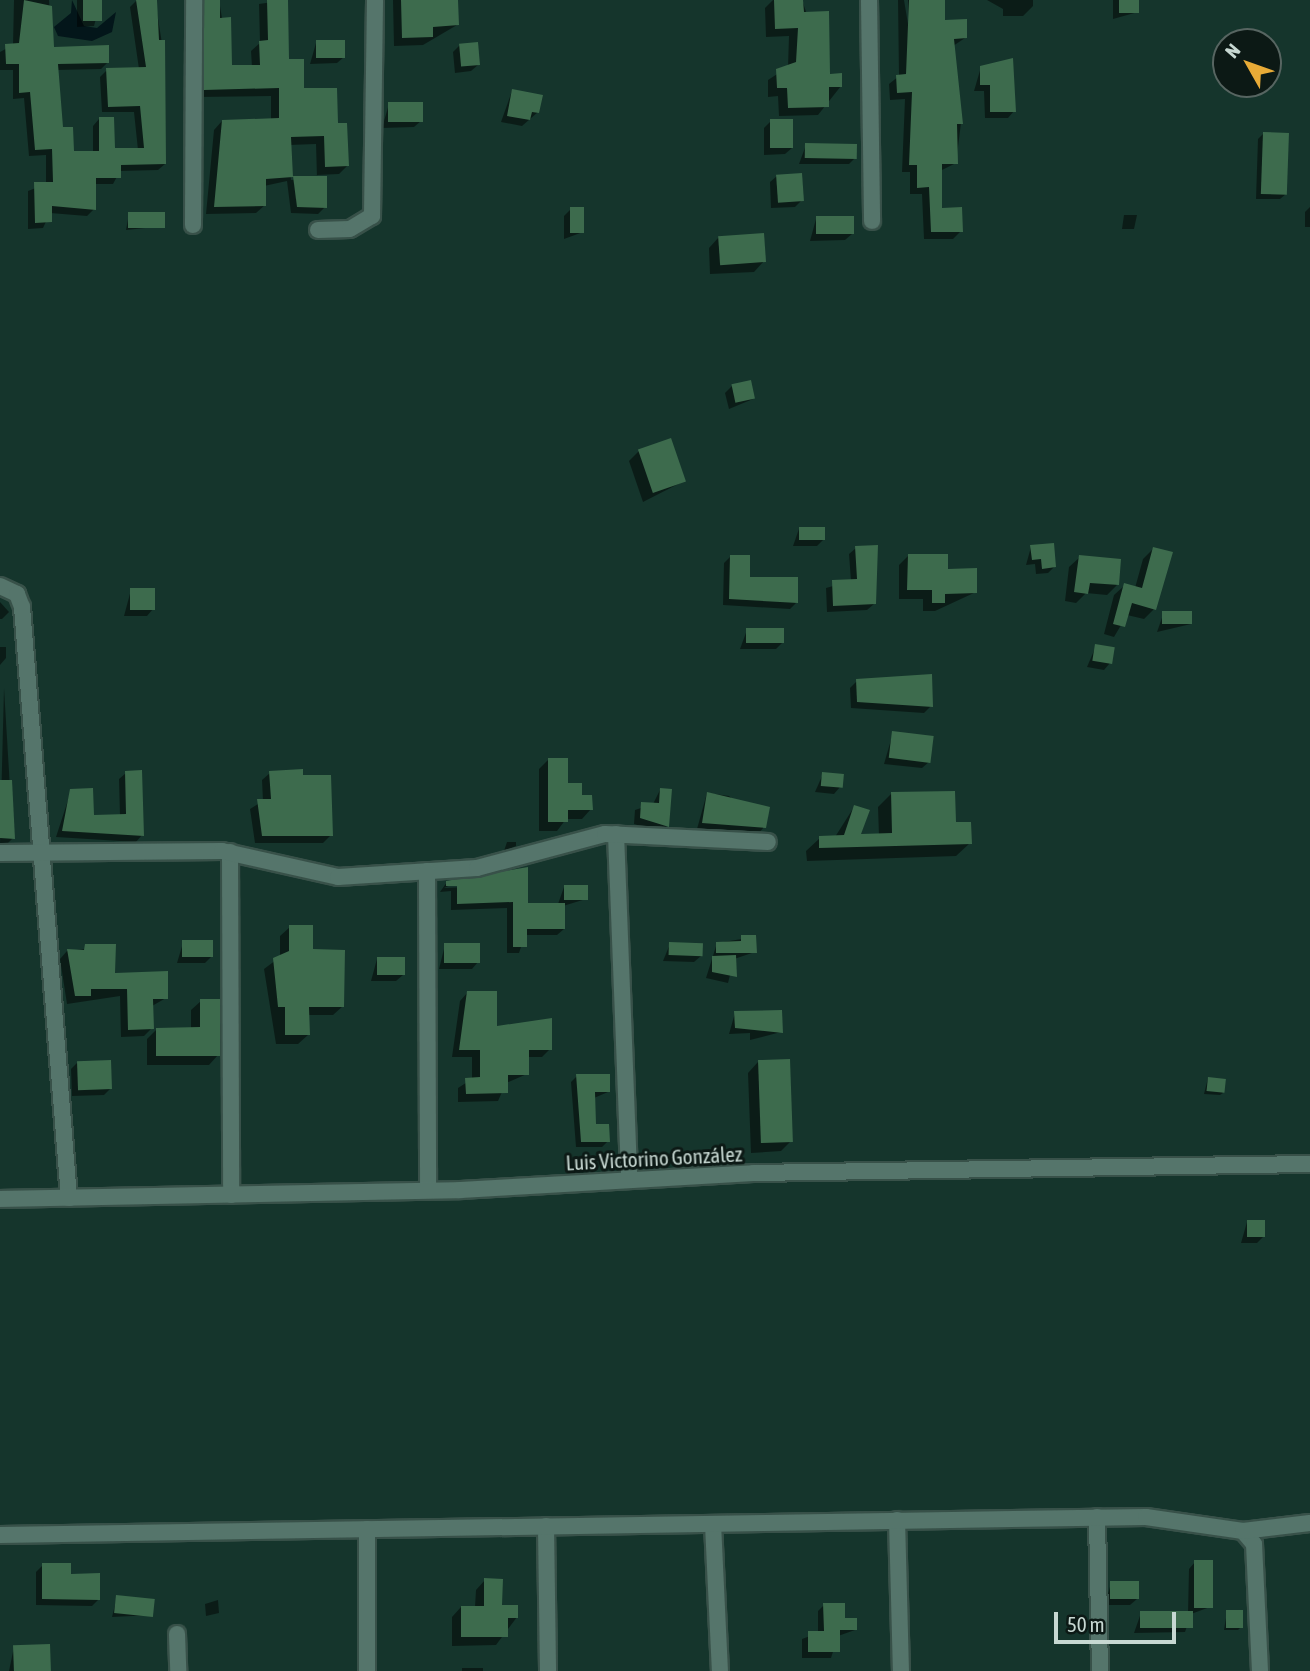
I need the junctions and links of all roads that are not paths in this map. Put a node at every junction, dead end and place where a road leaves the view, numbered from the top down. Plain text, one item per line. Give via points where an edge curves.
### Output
1 (194, 0) edge
2 (375, 0) edge
3 (869, 0) edge
4 (872, 221) dead end
5 (193, 225) dead end
6 (318, 230) dead end
7 (0, 586) edge
8 (615, 834) junction
9 (768, 842) dead end
10 (230, 852) junction
11 (0, 853) edge
12 (44, 853) junction
13 (427, 871) junction
14 (1310, 1164) edge
15 (629, 1180) junction
16 (428, 1190) junction
17 (231, 1195) junction
18 (69, 1198) junction
19 (0, 1199) edge
20 (1097, 1517) junction
21 (897, 1521) junction
22 (1310, 1523) edge
23 (713, 1524) junction
24 (546, 1526) junction
25 (367, 1529) junction
26 (1243, 1531) junction
27 (0, 1535) edge
28 (177, 1634) dead end
29 (178, 1671) edge
30 (367, 1671) edge
31 (548, 1671) edge
32 (720, 1671) edge
33 (901, 1671) edge
34 (1100, 1671) edge
35 (1260, 1671) edge

1 - 5 street
2 - 6 street via 372,216 350,229
3 - 4 street
7 - 12 street via 17,594 22,607
8 - 9 street
8 - 13 street via 477,867
8 - 15 street
10 - 12 street
10 - 13 street via 338,877
10 - 17 street
11 - 12 street
12 - 18 street
13 - 16 street
14 - 15 street, Luis Victorino González
15 - 16 street, Luis Victorino González
16 - 17 street, Luis Victorino González
17 - 18 street, Luis Victorino González
18 - 19 street, Luis Victorino González
20 - 21 street
20 - 26 street via 1146,1517
20 - 34 street
21 - 23 street
21 - 33 street
22 - 26 street
23 - 24 street
23 - 32 street
24 - 25 street
24 - 31 street
25 - 27 street
25 - 30 street
26 - 35 street via 1254,1544
28 - 29 street

